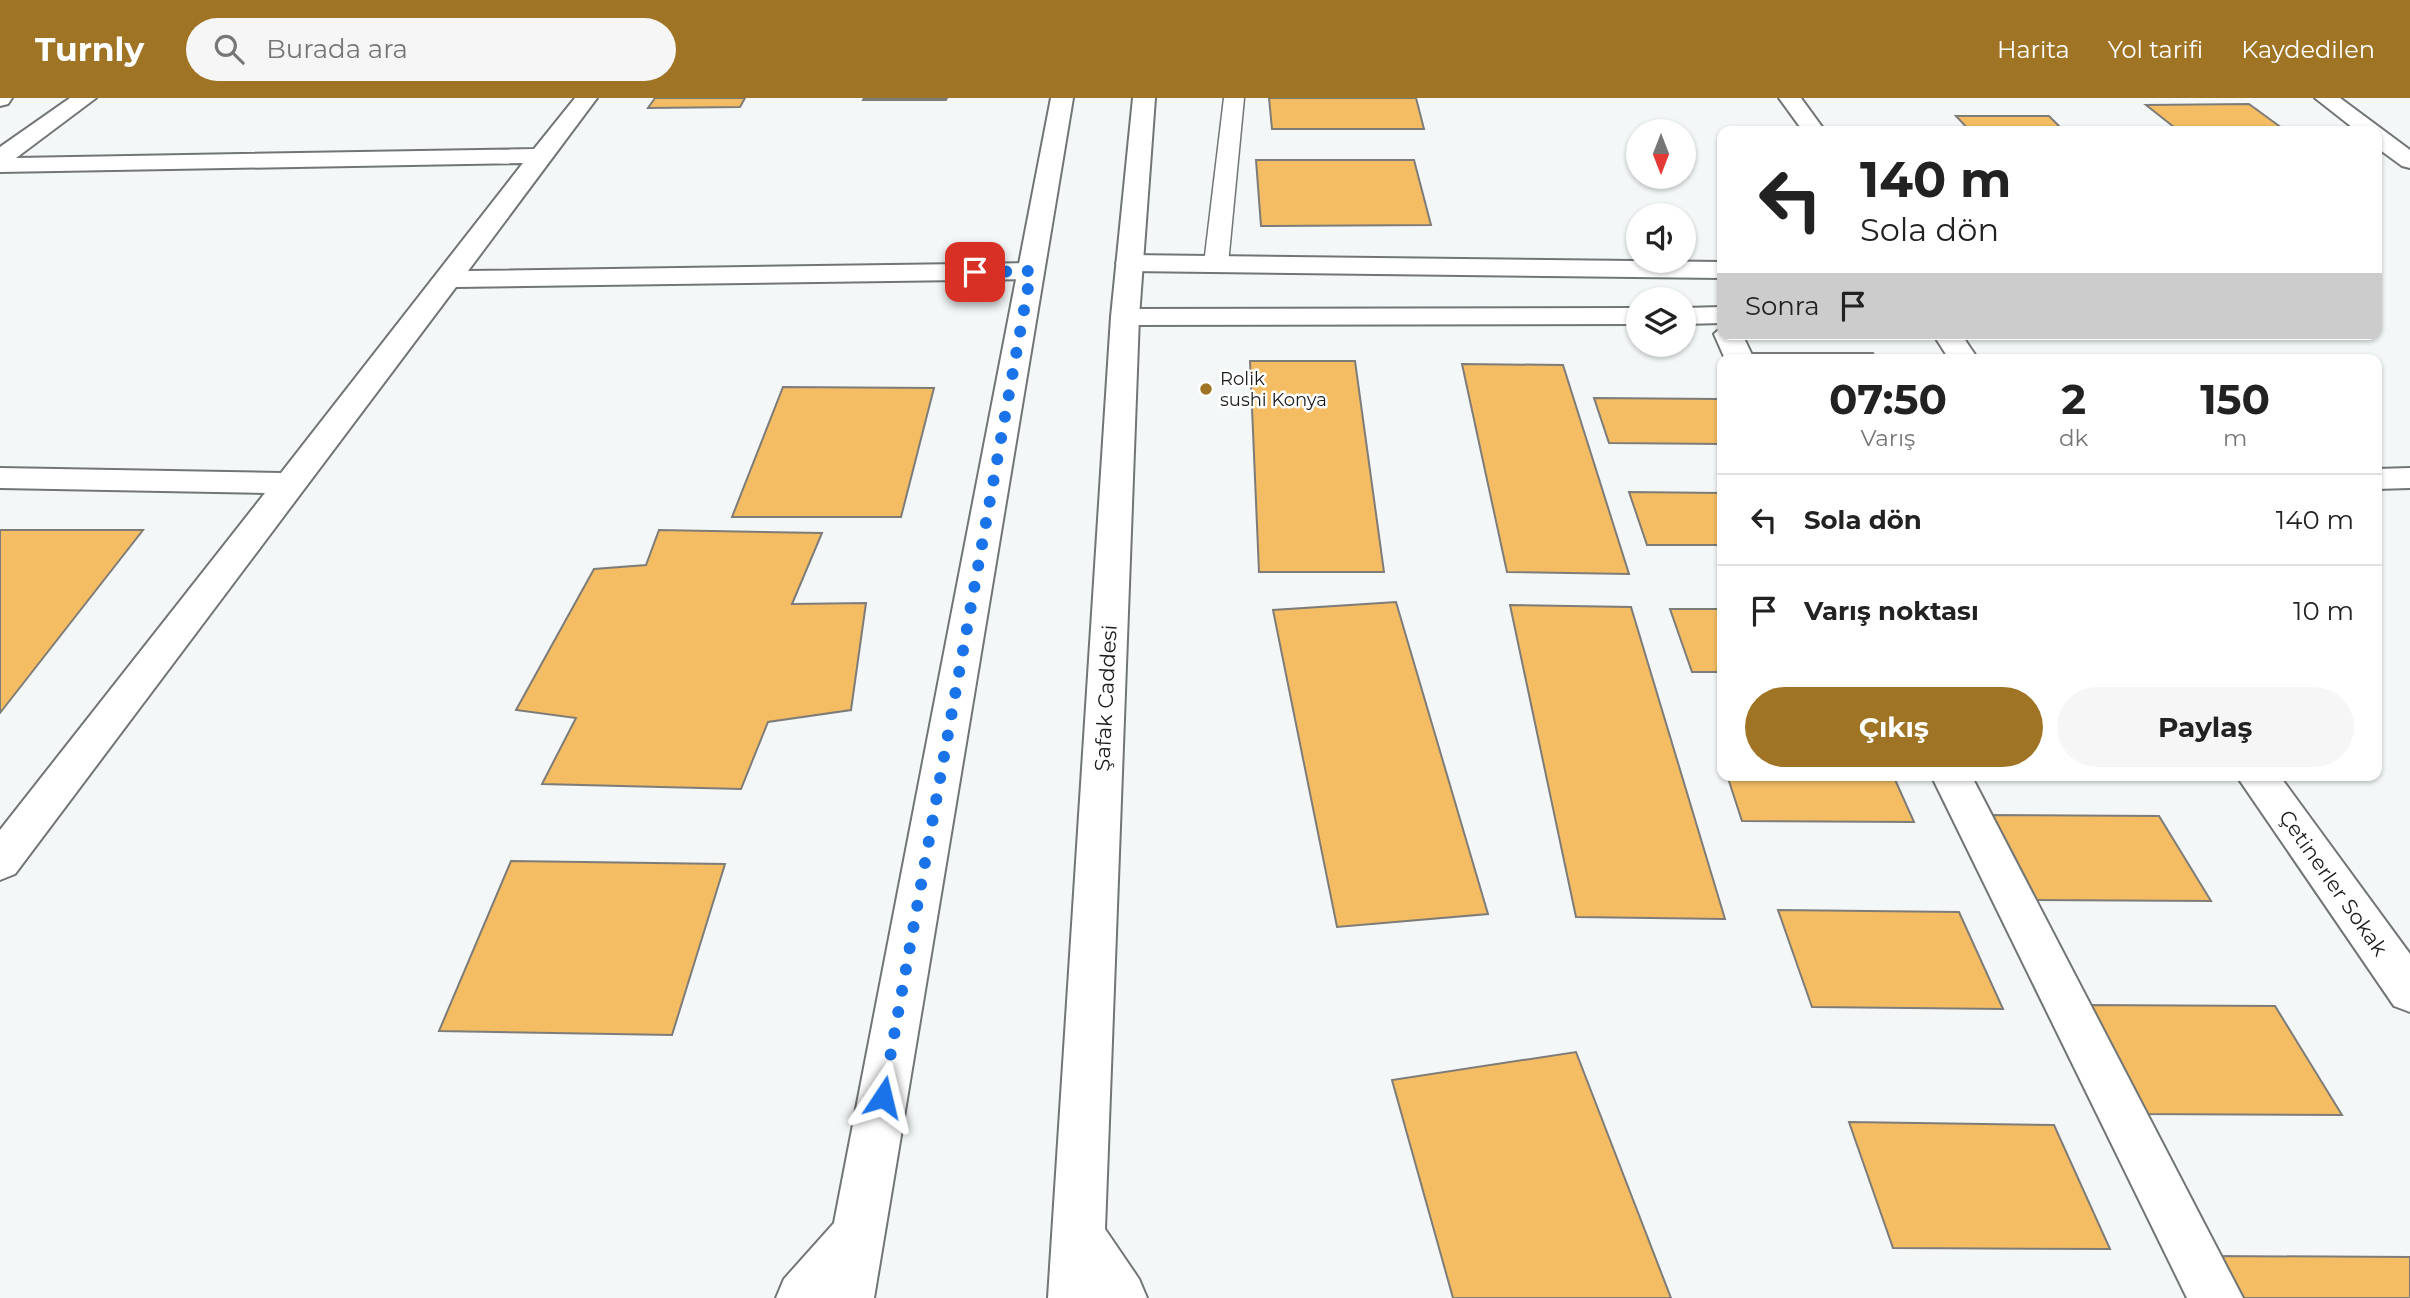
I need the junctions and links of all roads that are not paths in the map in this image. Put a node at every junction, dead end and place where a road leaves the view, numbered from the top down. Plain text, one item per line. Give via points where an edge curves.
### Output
1 (85, 98) edge
2 (586, 98) edge
3 (1234, 98) edge
4 (1790, 98) edge
5 (2326, 98) edge
6 (1061, 100) edge
7 (1146, 102) edge
8 (1810, 126) edge
9 (2364, 126) edge
10 (2382, 140) edge
11 (542, 156) junction
12 (0, 158) edge
13 (2410, 161) edge
14 (0, 165) edge
15 (2382, 166) edge
16 (2410, 166) edge
17 (1129, 263) junction
18 (1216, 264) junction
19 (1717, 270) edge
20 (1031, 271) junction
21 (447, 279) junction
22 (1626, 316) edge
23 (1125, 317) junction
24 (1696, 318) edge
25 (1717, 321) edge
26 (0, 478) edge
27 (2382, 478) edge
28 (2410, 478) edge
29 (291, 482) junction
30 (1954, 781) edge
31 (2260, 781) edge
32 (0, 862) edge
33 (2410, 992) edge
34 (859, 1235) junction
35 (1079, 1238) junction
36 (803, 1298) edge
37 (847, 1298) edge
38 (1074, 1298) edge
39 (1120, 1298) edge
40 (2216, 1298) edge

1 - 12 street
2 - 11 street
3 - 18 lane
4 - 8 street
5 - 9 street
6 - 20 street
7 - 17 street, Şafak Caddesi
10 - 13 street
11 - 14 street
11 - 21 street
15 - 16 street
17 - 18 street
17 - 23 street, Şafak Caddesi
18 - 19 street
20 - 21 street
20 - 34 street
21 - 29 street
22 - 23 street
23 - 35 street, Şafak Caddesi
24 - 25 street
26 - 29 street
27 - 28 street
29 - 32 street
30 - 40 street
31 - 33 street, Çetinerler Sokak
34 - 36 street
34 - 37 street
35 - 38 street, Şafak Caddesi
35 - 39 street

